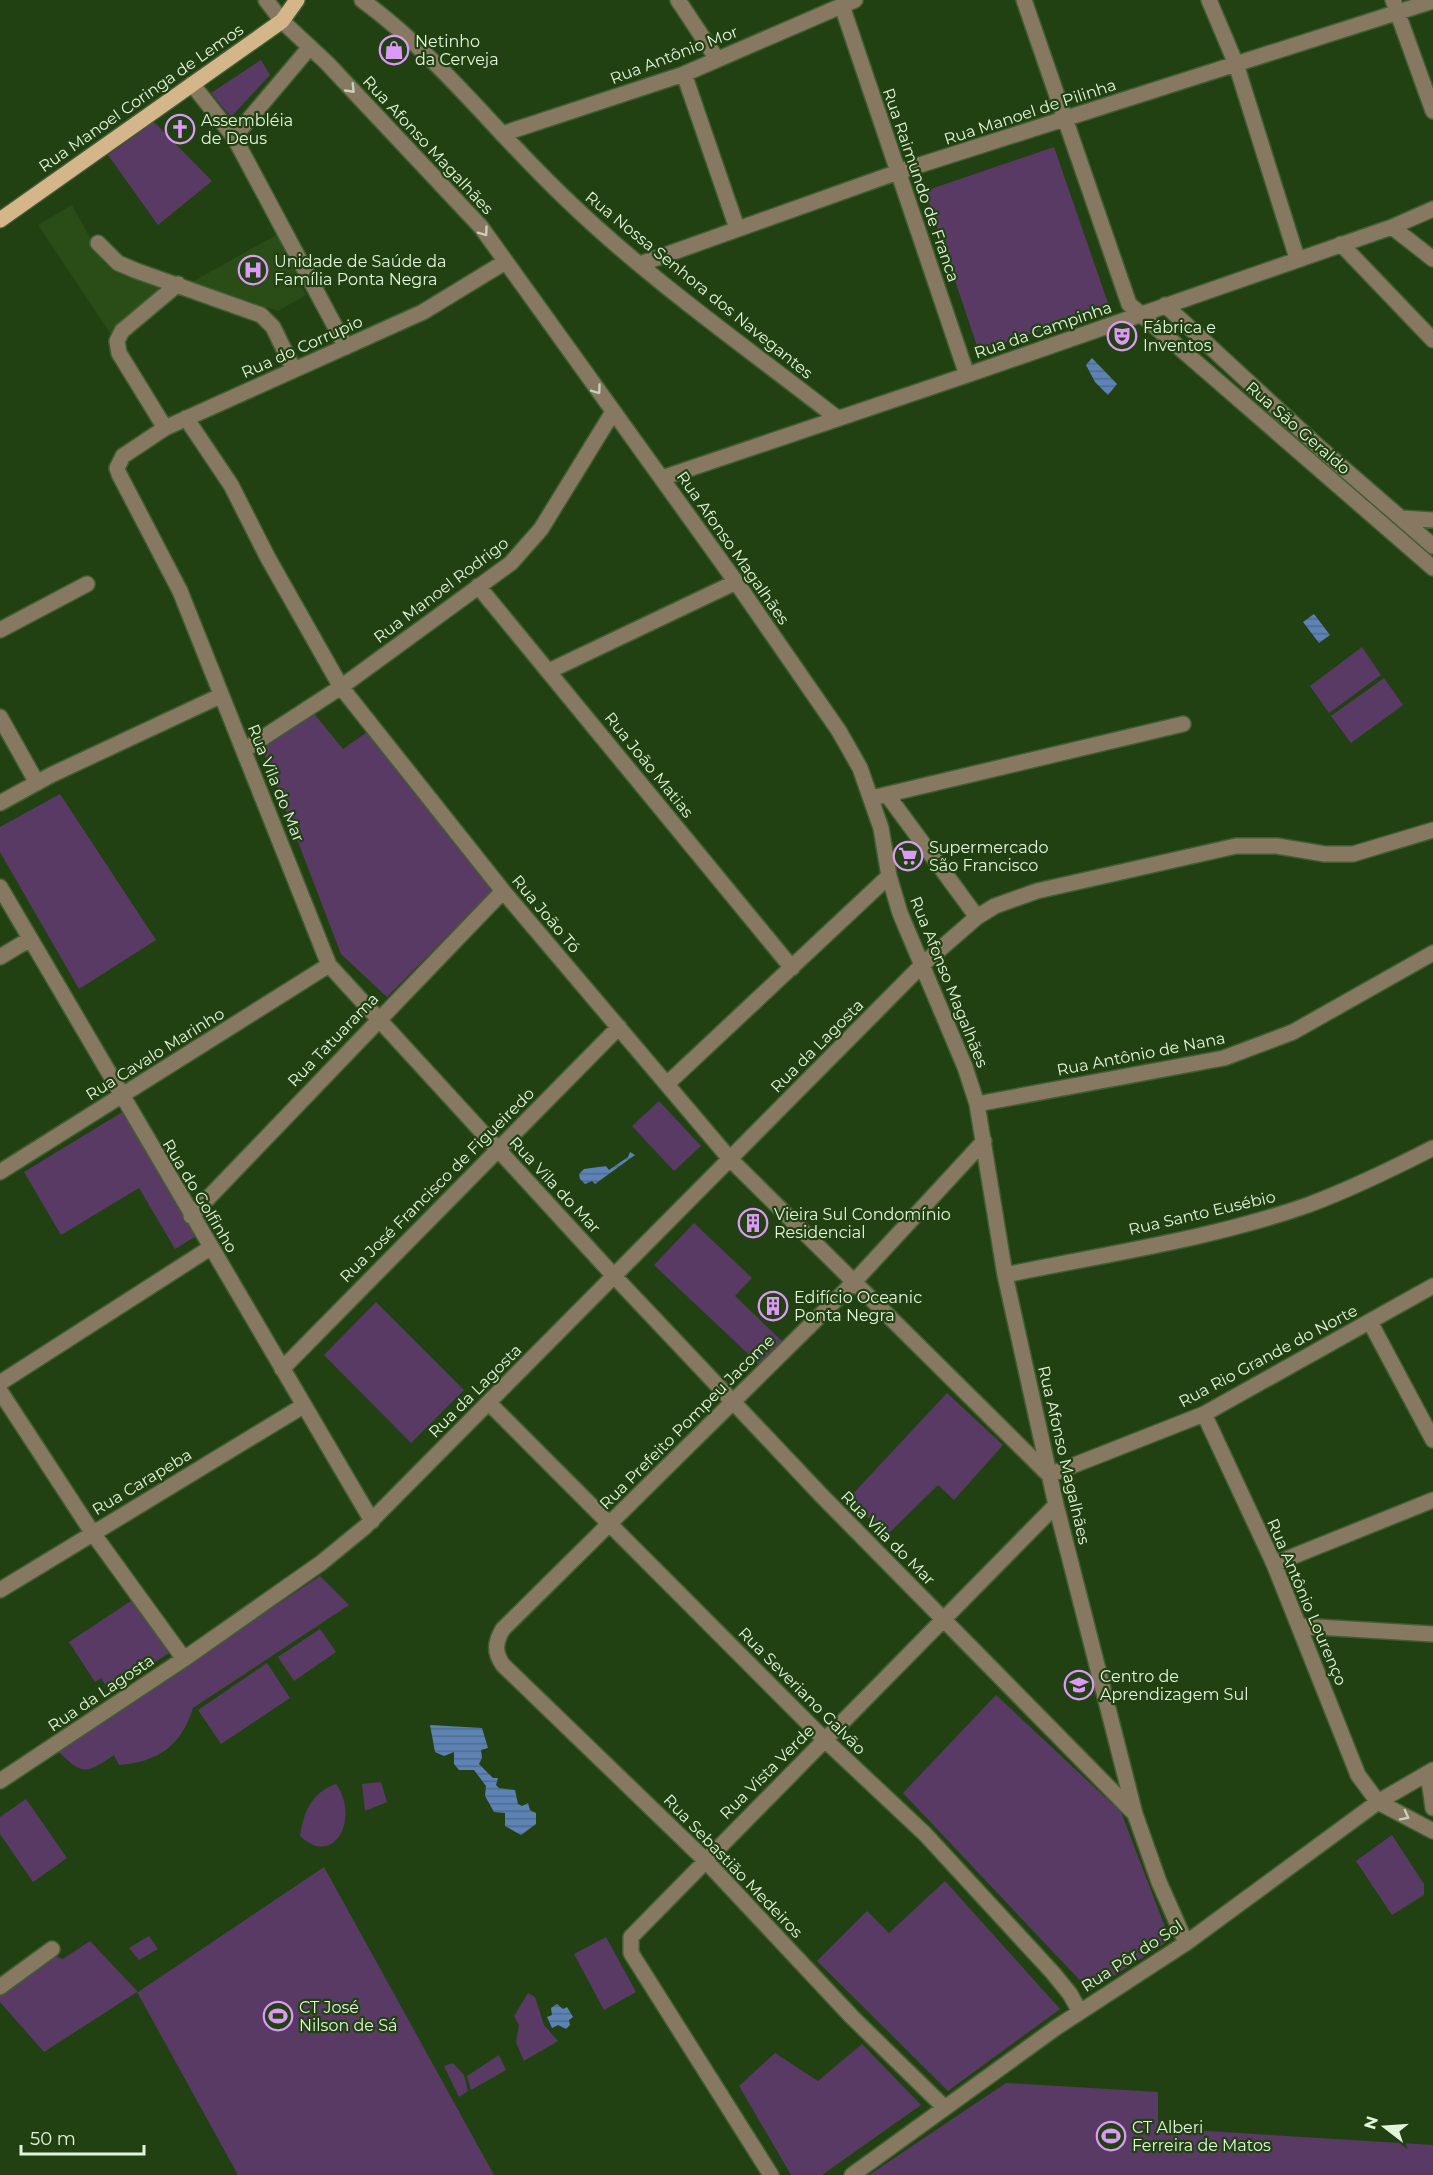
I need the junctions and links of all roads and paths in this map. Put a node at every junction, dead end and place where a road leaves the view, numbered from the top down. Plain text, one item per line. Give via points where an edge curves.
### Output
1 (266, 0) edge
2 (297, 0) edge
3 (362, 0) edge
4 (678, 0) edge
5 (1024, 0) edge
6 (1209, 0) edge
7 (1433, 1) edge
8 (849, 3) edge
9 (1395, 7) edge
10 (282, 21) junction
11 (310, 47) junction
12 (717, 59) junction
13 (1236, 64) junction
14 (684, 74) junction
15 (192, 84) junction
16 (1433, 111) edge
17 (1065, 120) junction
18 (502, 134) junction
19 (234, 137) junction
20 (898, 172) junction
21 (1433, 209) edge
22 (0, 220) edge
23 (1392, 227) junction
24 (737, 228) junction
25 (98, 243) dead end
26 (1341, 244) junction
27 (1297, 258) junction
28 (1433, 260) edge
29 (505, 261) junction
30 (640, 264) junction
31 (178, 284) junction
32 (1165, 305) junction
33 (1139, 315) junction
34 (1433, 340) edge
35 (346, 347) junction
36 (294, 370) junction
37 (967, 375) junction
38 (613, 412) junction
39 (186, 418) junction
40 (837, 418) junction
41 (165, 428) junction
42 (117, 468) joint
43 (662, 478) junction
44 (1401, 518) junction
45 (1433, 520) edge
46 (1433, 546) edge
47 (1433, 568) edge
48 (736, 582) junction
49 (87, 584) dead end
50 (478, 586) junction
51 (0, 630) edge
52 (549, 671) junction
53 (340, 687) junction
54 (220, 696) junction
55 (0, 717) edge
56 (1183, 724) dead end
57 (244, 750) junction
58 (37, 783) junction
59 (888, 796) junction
60 (872, 798) junction
61 (0, 803) edge
62 (1433, 830) edge
63 (889, 876) junction
64 (0, 887) edge
65 (503, 891) junction
66 (977, 917) junction
67 (30, 939) junction
68 (1433, 953) edge
69 (0, 957) edge
70 (923, 964) junction
71 (329, 965) junction
72 (792, 968) junction
73 (379, 1018) junction
74 (619, 1027) junction
75 (667, 1084) junction
76 (121, 1097) junction
77 (977, 1104) junction
78 (984, 1142) junction
79 (1433, 1148) edge
80 (498, 1149) junction
81 (730, 1159) junction
82 (0, 1172) edge
83 (191, 1216) junction
84 (210, 1248) junction
85 (1005, 1275) junction
86 (615, 1277) junction
87 (853, 1283) junction
88 (1433, 1286) edge
89 (1370, 1322) junction
90 (282, 1369) junction
91 (0, 1383) edge
92 (0, 1391) edge
93 (733, 1401) junction
94 (489, 1403) junction
95 (303, 1406) junction
96 (1204, 1414) junction
97 (1433, 1440) edge
98 (1049, 1475) junction
99 (1433, 1500) edge
100 (1056, 1505) junction
101 (372, 1521) junction
102 (609, 1525) junction
103 (92, 1532) junction
104 (1275, 1564) junction
105 (0, 1590) edge
106 (944, 1619) junction
107 (1300, 1626) junction
108 (1433, 1634) edge
109 (496, 1652) joint
110 (184, 1659) junction
111 (825, 1740) junction
112 (1431, 1771) edge
113 (0, 1781) edge
114 (1378, 1802) junction
115 (1433, 1808) edge
116 (1135, 1814) junction
117 (1433, 1830) edge
118 (704, 1859) junction
119 (1186, 1943) junction
120 (52, 1949) dead end
121 (0, 1987) edge
122 (1080, 2012) junction
123 (944, 2108) junction
124 (771, 2175) edge
125 (852, 2175) edge

1 - 10 street, Rua Afonso Magalhães
2 - 10 main road, Rua Manoel Coringa de Lemos
3 - 18 street, Rua Nossa Senhora dos Navegantes via 421,47
4 - 12 street
5 - 17 street, Rua São Geraldo
6 - 13 street
7 - 9 street, Rua Manoel de Pilinha
8 - 12 street, Rua Antônio Mor
8 - 20 street, Rua Raimundo de Franca
9 - 13 street, Rua Manoel de Pilinha
9 - 16 street
10 - 11 street, Rua Afonso Magalhães
10 - 15 main road, Rua Manoel Coringa de Lemos
11 - 19 street
11 -> 29 street, Rua Afonso Magalhães via 469,212
12 - 14 street, Rua Antônio Mor
13 - 17 street, Rua Manoel de Pilinha
13 - 27 street
14 - 18 street, Rua Antônio Mor
14 - 24 street
15 - 19 street
15 - 22 main road, Rua Manoel Coringa de Lemos
17 - 20 street, Rua Manoel de Pilinha
17 - 33 street, Rua São Geraldo via 1123,292
18 - 30 street, Rua Nossa Senhora dos Navegantes via 568,201
19 - 35 street
20 - 24 street, Rua Manoel de Pilinha
20 - 37 street, Rua Raimundo de Franca
21 - 23 street, Rua da Campinha
23 - 26 street, Rua da Campinha
23 - 28 street
24 - 30 street, Rua Manoel de Pilinha
25 - 31 street via 118,263
26 - 27 street, Rua da Campinha
26 - 34 street
27 - 32 street, Rua da Campinha
29 - 35 street, Rua do Corrupio via 423,312
29 -> 38 street, Rua Afonso Magalhães
30 - 40 street, Rua Nossa Senhora dos Navegantes
31 - 36 street via 265,318
31 - 41 street via 122,331 117,341 119,353
32 - 33 street, Rua da Campinha
32 - 44 street, Rua São Geraldo
33 - 37 street, Rua da Campinha
33 - 47 street, Rua São Geraldo
35 - 36 street, Rua do Corrupio
36 - 39 street, Rua do Corrupio
37 - 40 street, Rua da Campinha
38 - 43 street, Rua Afonso Magalhães
38 - 50 street, Rua Manoel Rodrigo via 541,528 511,563
39 - 41 street, Rua do Corrupio
39 - 53 street, Rua João Tó via 231,486
40 - 43 street, Rua da Campinha
41 - 42 street, Rua do Corrupio via 123,456
42 - 54 street, Rua Vila do Mar via 180,591
43 - 48 street, Rua Afonso Magalhães
44 - 45 street
44 - 46 street, Rua São Geraldo
48 - 52 street
48 - 60 street, Rua Afonso Magalhães via 839,731
49 - 51 street
50 - 52 street, Rua João Matias
50 - 53 street, Rua Manoel Rodrigo
52 - 72 street, Rua João Matias
53 - 57 street, Rua Manoel Rodrigo
53 - 65 street, Rua João Tó
54 - 57 street, Rua Vila do Mar
54 - 58 street
55 - 58 street
56 - 59 street
57 - 71 street, Rua Vila do Mar
58 - 61 street
59 - 60 street
59 - 66 street
60 - 63 street, Rua Afonso Magalhães
62 - 66 street, Rua da Lagosta via 1353,854 1255,845 1219,849 1016,897
63 - 70 street, Rua Afonso Magalhães via 900,913
63 - 72 street
64 - 67 street, Rua do Golfinho
65 - 73 street, Rua Tatuarama
65 - 74 street, Rua João Tó
66 - 70 street, Rua da Lagosta
67 - 69 street
67 - 76 street, Rua do Golfinho
68 - 77 street, Rua Antônio de Nana via 1293,1032 1224,1058
70 - 77 street, Rua Afonso Magalhães
70 - 81 street, Rua da Lagosta
71 - 73 street, Rua Vila do Mar
71 - 76 street, Rua Cavalo Marinho
72 - 75 street
73 - 80 street, Rua Vila do Mar
73 - 83 street, Rua Tatuarama
74 - 75 street, Rua João Tó
74 - 80 street, Rua José Francisco de Figueiredo
75 - 81 street, Rua João Tó
76 - 82 street, Rua Cavalo Marinho
76 - 83 street, Rua do Golfinho
77 - 78 street, Rua Afonso Magalhães
78 - 85 street, Rua Afonso Magalhães
78 - 87 street, Rua Prefeito Pompeu Jacome
79 - 85 street, Rua Santo Eusébio via 1308,1205 1242,1225
80 - 86 street, Rua Vila do Mar
80 - 90 street, Rua José Francisco de Figueiredo
81 - 86 street, Rua da Lagosta
81 - 87 street, Rua João Tó
83 - 84 street, Rua do Golfinho
84 - 90 street, Rua do Golfinho
84 - 91 street
85 - 98 street, Rua Afonso Magalhães
86 - 93 street, Rua Vila do Mar
86 - 94 street, Rua da Lagosta
87 - 93 street, Rua Prefeito Pompeu Jacome
87 - 98 street, Rua João Tó
88 - 89 street, Rua Rio Grande do Norte
89 - 96 street, Rua Rio Grande do Norte
89 - 97 street
90 - 95 street, Rua do Golfinho
92 - 103 street
93 - 102 street, Rua Prefeito Pompeu Jacome
93 - 106 street, Rua Vila do Mar
94 - 101 street, Rua da Lagosta
94 - 102 street, Rua Severiano Galvão
95 - 101 street, Rua do Golfinho
95 - 103 street, Rua Carapeba
96 - 98 street, Rua Rio Grande do Norte
96 - 104 street, Rua Antônio Lourenço
98 - 100 street, Rua Afonso Magalhães
99 - 104 street
100 - 106 street, Rua Vista Verde
100 - 116 street, Rua Afonso Magalhães
101 - 110 street, Rua da Lagosta via 321,1563
102 - 109 street, Rua Prefeito Pompeu Jacome via 503,1629
102 - 111 street, Rua Severiano Galvão
103 - 105 street, Rua Carapeba
103 - 110 street
104 - 107 street, Rua Antônio Lourenço
106 - 111 street, Rua Vista Verde
106 - 116 street, Rua Vila do Mar
107 - 108 street
107 - 114 street, Rua Antônio Lourenço via 1358,1775
109 - 118 street, Rua Sebastião Medeiros via 503,1665
110 - 113 street, Rua da Lagosta
111 - 118 street, Rua Vista Verde
111 - 122 street, Rua Severiano Galvão via 990,1902 1053,1973
112 - 114 street, Rua Pôr do Sol
112 - 115 street
114 -> 117 street
114 - 119 street, Rua Pôr do Sol
116 - 119 street, Rua Afonso Magalhães
118 - 123 street, Rua Sebastião Medeiros
118 - 124 street, Rua Vista Verde via 631,1937 631,1953
119 - 122 street, Rua Pôr do Sol
120 - 121 street
122 - 123 street, Rua Pôr do Sol
123 - 125 street, Rua Pôr do Sol

